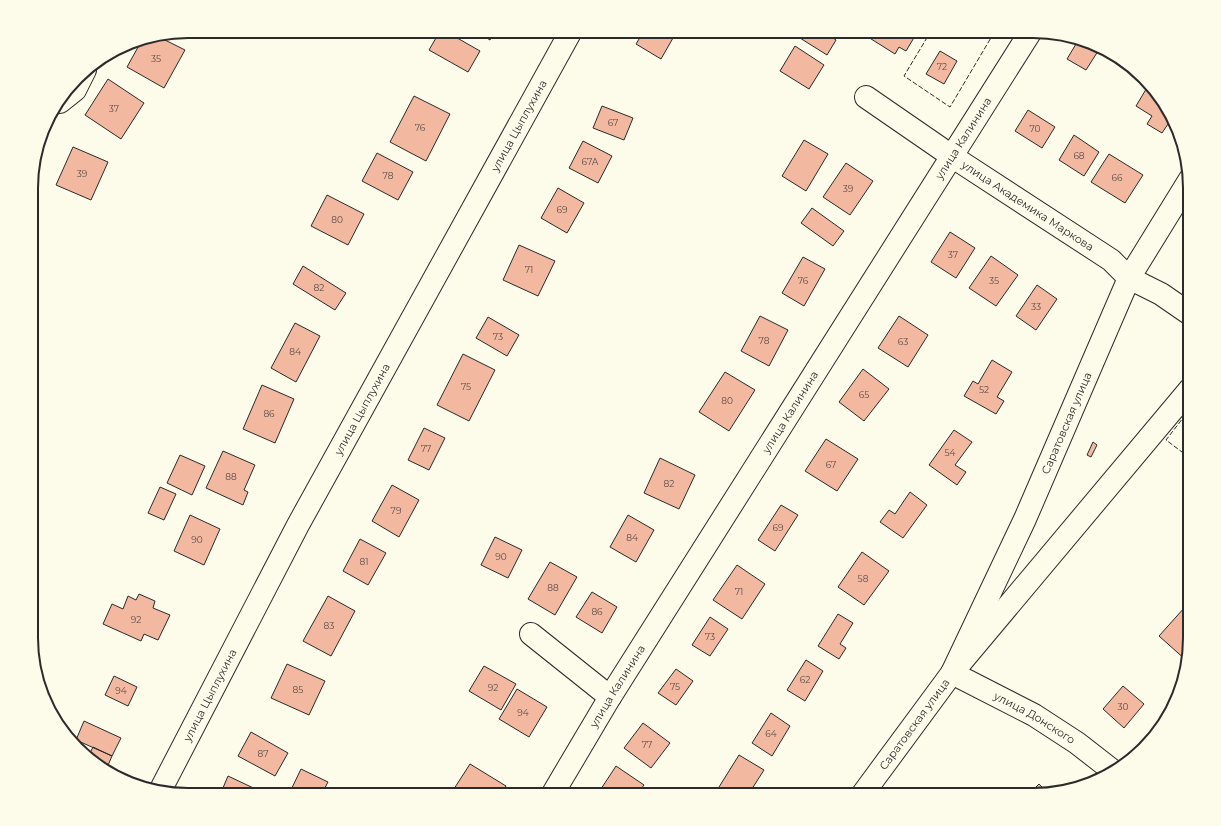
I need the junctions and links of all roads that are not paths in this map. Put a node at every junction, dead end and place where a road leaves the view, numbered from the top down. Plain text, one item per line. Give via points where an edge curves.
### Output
1 (567, 38) edge
2 (1027, 38) edge
3 (866, 97) dead end
4 (953, 157) junction
5 (1183, 190) edge
6 (1129, 278) junction
7 (1183, 309) edge
8 (1183, 397) edge
9 (531, 634) dead end
10 (952, 673) junction
11 (610, 697) junction
12 (1109, 767) edge
13 (163, 786) edge
14 (556, 788) edge
15 (867, 788) edge

1 - 13 street, улица Цыплухина via 298,525
2 - 4 street, улица Калинина
3 - 4 street, улица Академика Маркова
4 - 6 street, улица Академика Маркова via 1111,260
4 - 11 street, улица Калинина
5 - 6 street, Саратовская улица
6 - 7 street, улица Академика Маркова via 1161,294
6 - 10 street, Саратовская улица via 1025,519
8 - 10 street, Саратовская улица
9 - 11 street
10 - 12 street, улица Донского via 1034,715
10 - 15 street, Саратовская улица
11 - 14 street, улица Калинина

